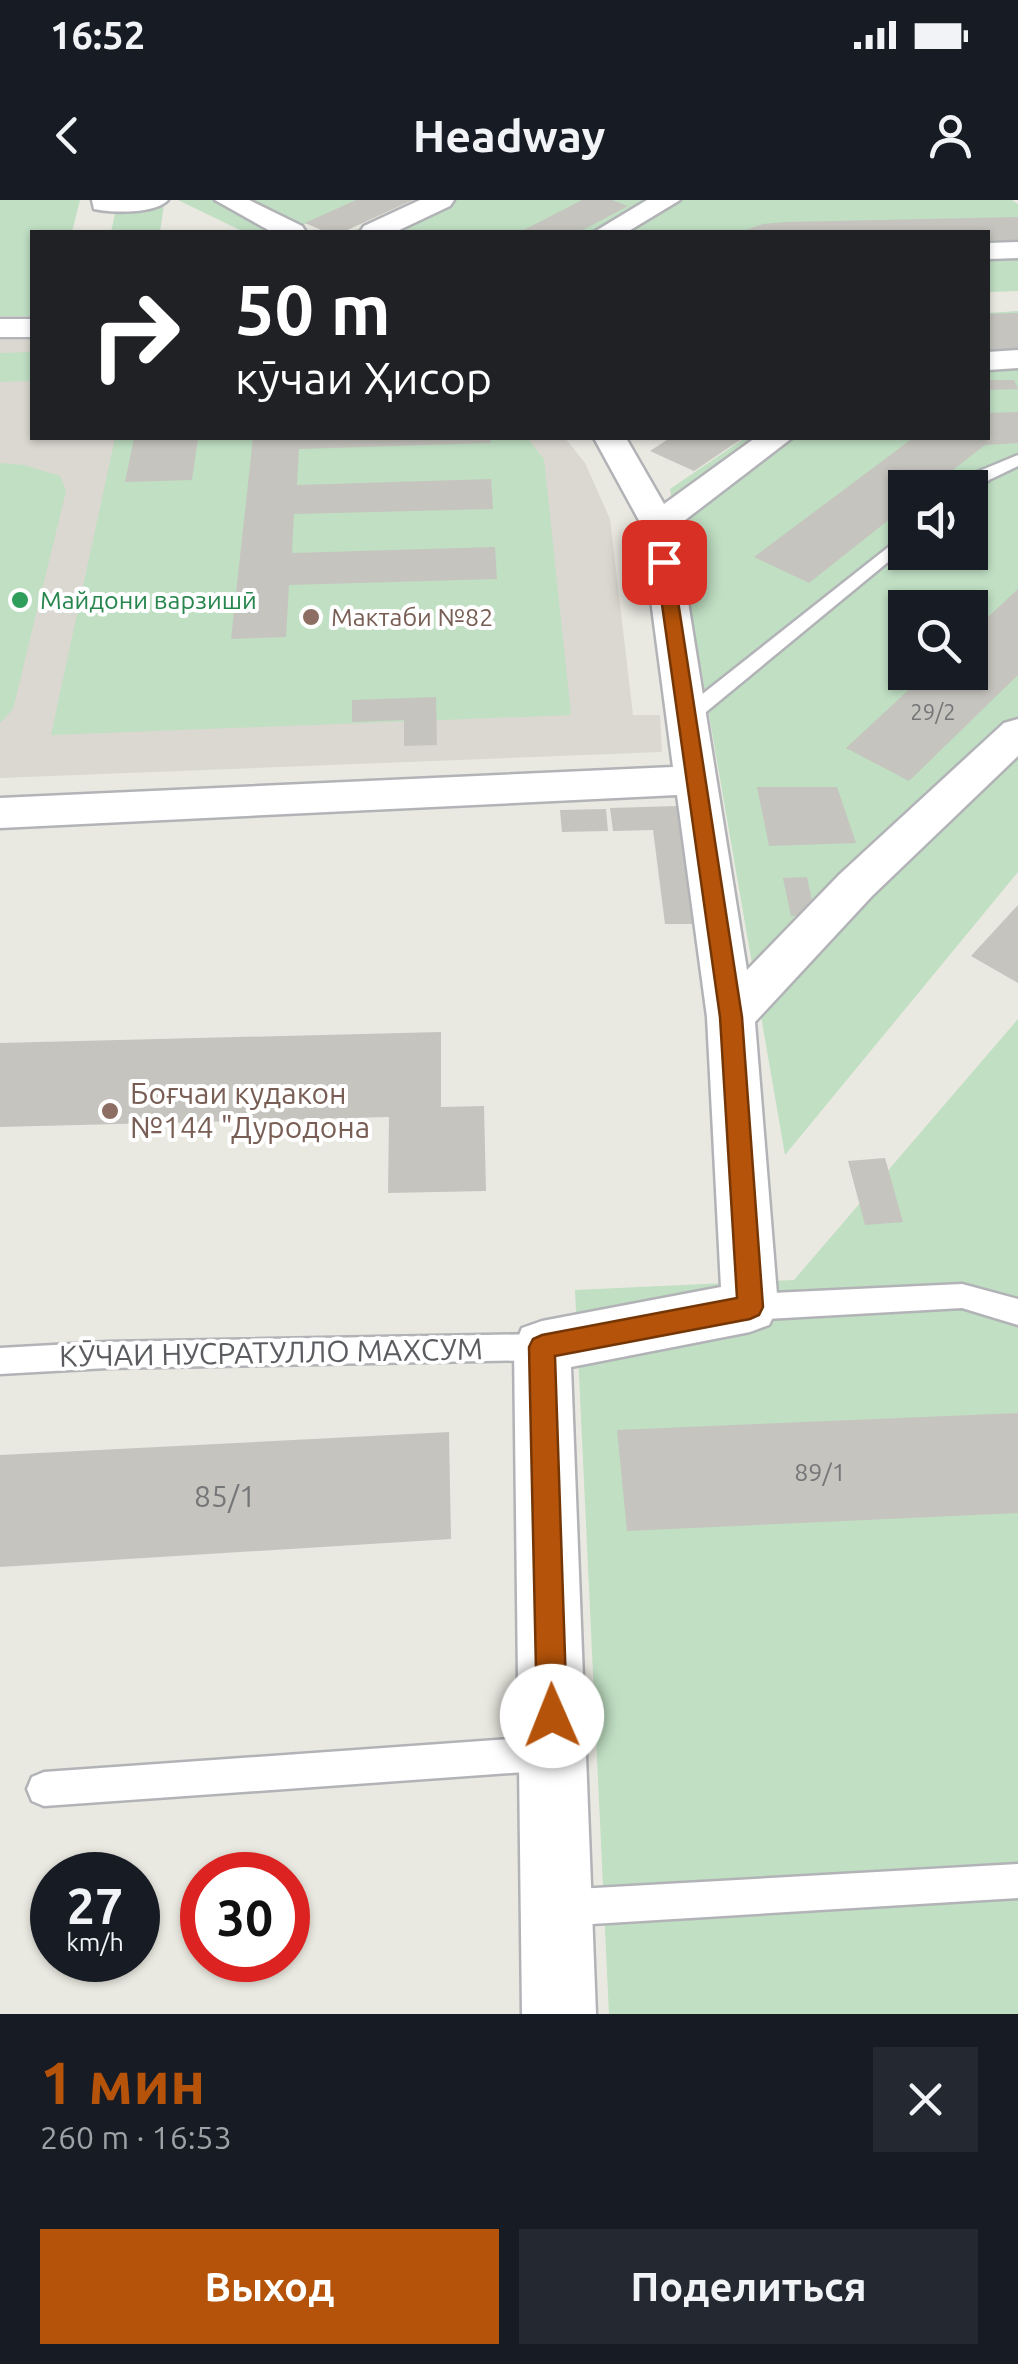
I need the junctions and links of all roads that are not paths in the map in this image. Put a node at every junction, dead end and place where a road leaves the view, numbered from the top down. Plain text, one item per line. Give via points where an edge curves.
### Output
1 (156, 200) edge
2 (228, 200) edge
3 (441, 200) edge
4 (667, 200) edge
5 (103, 201) edge
6 (96, 230) edge
7 (288, 230) edge
8 (378, 230) edge
9 (612, 230) edge
10 (1018, 250) edge
11 (990, 251) edge
12 (0, 328) edge
13 (30, 328) edge
14 (1018, 360) edge
15 (990, 361) edge
16 (611, 440) edge
17 (773, 440) edge
18 (1018, 460) edge
19 (988, 477) edge
20 (658, 524) junction
21 (888, 553) edge
22 (688, 716) junction
23 (1018, 733) edge
24 (698, 780) junction
25 (0, 813) edge
26 (731, 1017) junction
27 (750, 1307) junction
28 (1018, 1312) edge
29 (542, 1347) junction
30 (0, 1362) edge
31 (553, 1753) junction
32 (44, 1789) dead end
33 (1018, 1881) edge
34 (556, 1908) junction
35 (558, 2014) edge

1 - 5 street
2 - 7 street
3 - 8 street
4 - 9 street
5 - 6 street
10 - 11 street
12 - 13 street
14 - 15 street
16 - 20 street
17 - 20 street
18 - 19 lane
20 - 22 street
21 - 22 lane
22 - 24 street
23 - 26 street via 856,886
24 - 25 street
24 - 26 street
26 - 27 street
27 - 28 lane via 962,1296
27 - 29 street
29 - 30 lane, КӮЧАИ HУСРАТУЛЛО МАХСУМ
29 - 31 street
31 - 32 lane
31 - 34 street
33 - 34 lane
34 - 35 street

